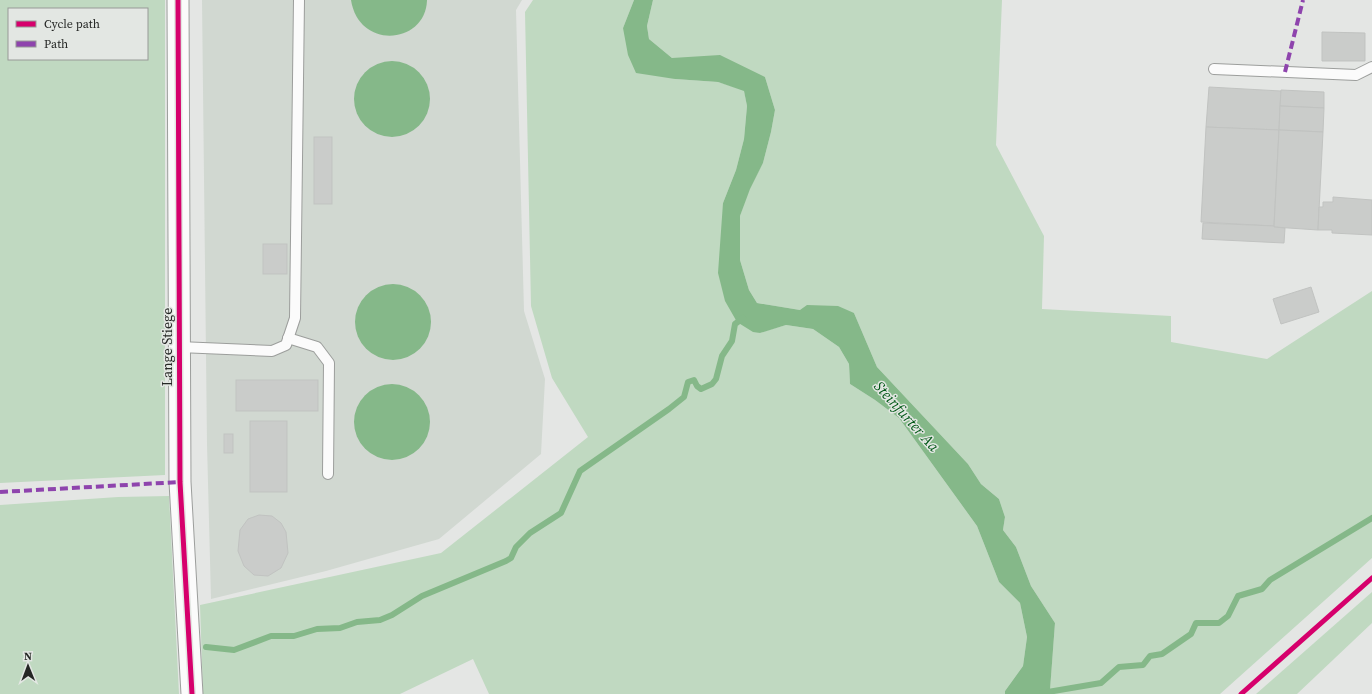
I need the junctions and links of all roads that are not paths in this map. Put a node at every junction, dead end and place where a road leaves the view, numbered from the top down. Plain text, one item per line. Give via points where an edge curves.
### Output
1 (178, 0) edge
2 (299, 0) edge
3 (1372, 67) edge
4 (1214, 69) dead end
5 (288, 338) junction
6 (179, 347) junction
7 (328, 474) dead end
8 (192, 694) edge

1 - 6 street, Lange Stiege
2 - 5 lane via 295,318
3 - 4 lane via 1356,75
5 - 6 lane via 286,345 272,352
5 - 7 lane via 317,347 329,363
6 - 8 street, Lange Stiege via 180,482

